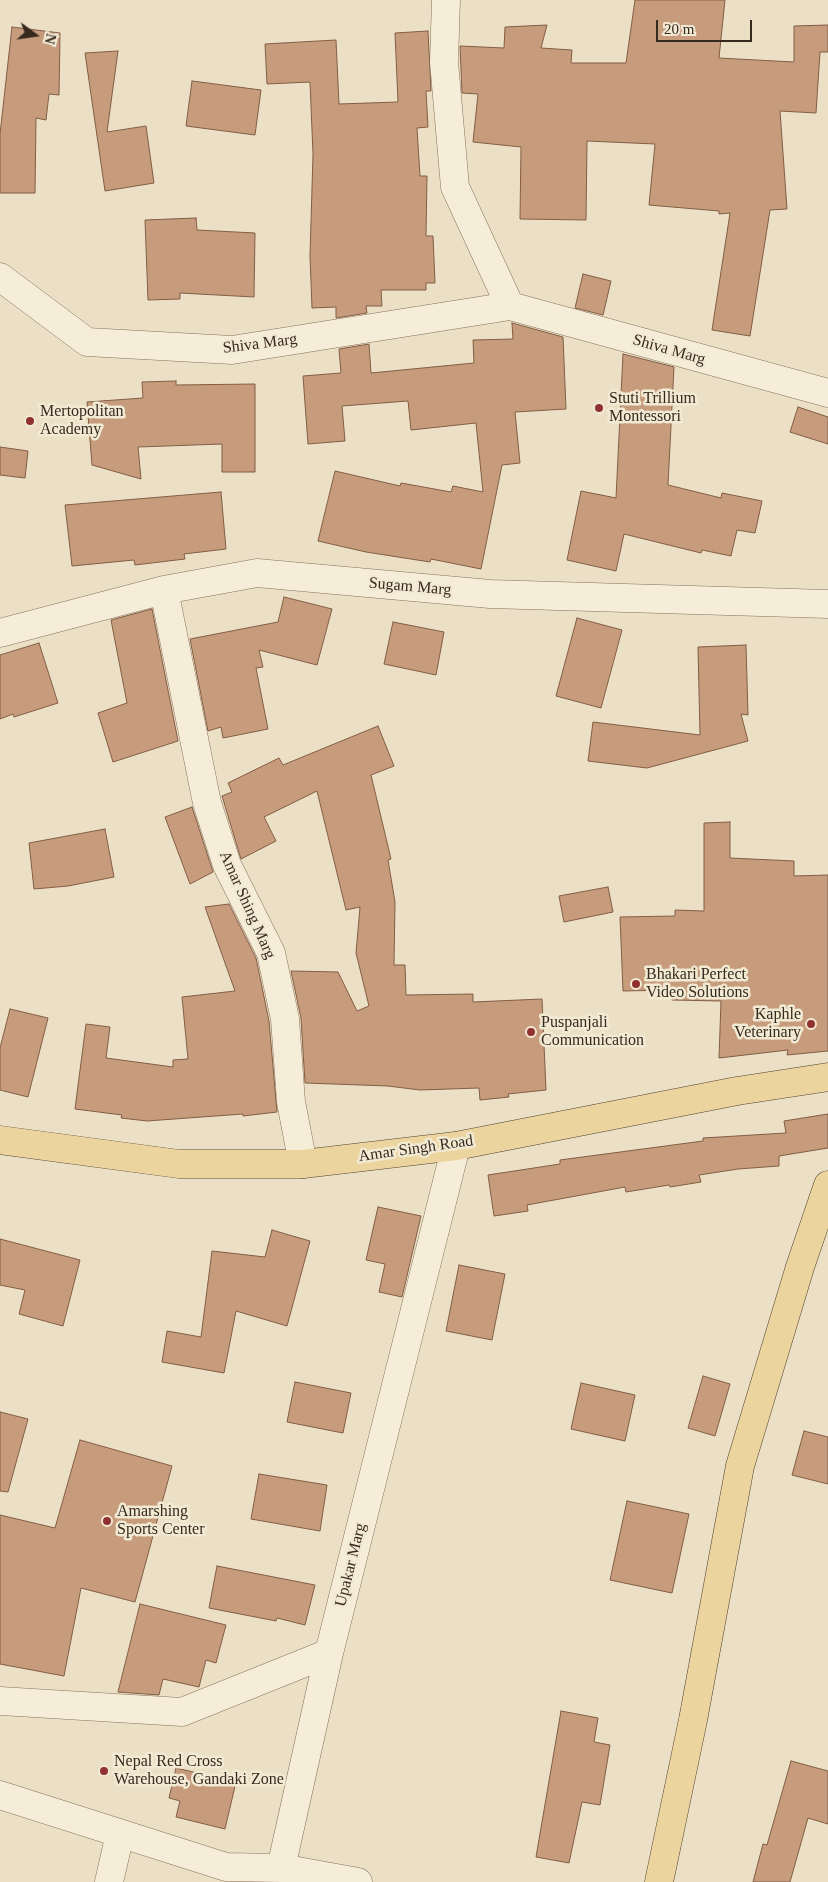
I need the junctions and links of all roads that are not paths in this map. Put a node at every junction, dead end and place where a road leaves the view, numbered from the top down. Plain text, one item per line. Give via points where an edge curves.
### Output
1 (446, 0) edge
2 (0, 277) edge
3 (510, 306) junction
4 (828, 393) edge
5 (164, 590) junction
6 (828, 604) edge
7 (0, 633) edge
8 (828, 1077) edge
9 (0, 1140) edge
10 (456, 1146) junction
11 (303, 1164) junction
12 (828, 1185) edge
13 (329, 1653) junction
14 (0, 1701) edge
15 (0, 1795) edge
16 (120, 1834) junction
17 (281, 1868) junction
18 (109, 1882) edge
19 (358, 1882) edge
20 (660, 1882) edge

1 - 3 street via 444,62 455,188
2 - 3 street, Shiva Marg via 88,342 232,350
3 - 4 street, Shiva Marg
5 - 6 street, Sugam Marg via 257,573 490,594
5 - 7 street, Sugam Marg
5 - 11 street, Amar Shing Marg via 207,803 227,865 271,953 285,1019 291,1102
8 - 10 main road, Amar Singh Road via 727,1093
9 - 11 main road, Amar Singh Road via 179,1164
10 - 11 main road, Amar Singh Road
10 - 13 street, Upakar Marg
12 - 20 main road via 800,1266 740,1466
13 - 14 street via 182,1712
13 - 17 street, Upakar Marg
15 - 16 street
16 - 17 street via 226,1867
16 - 18 street
17 - 19 street

